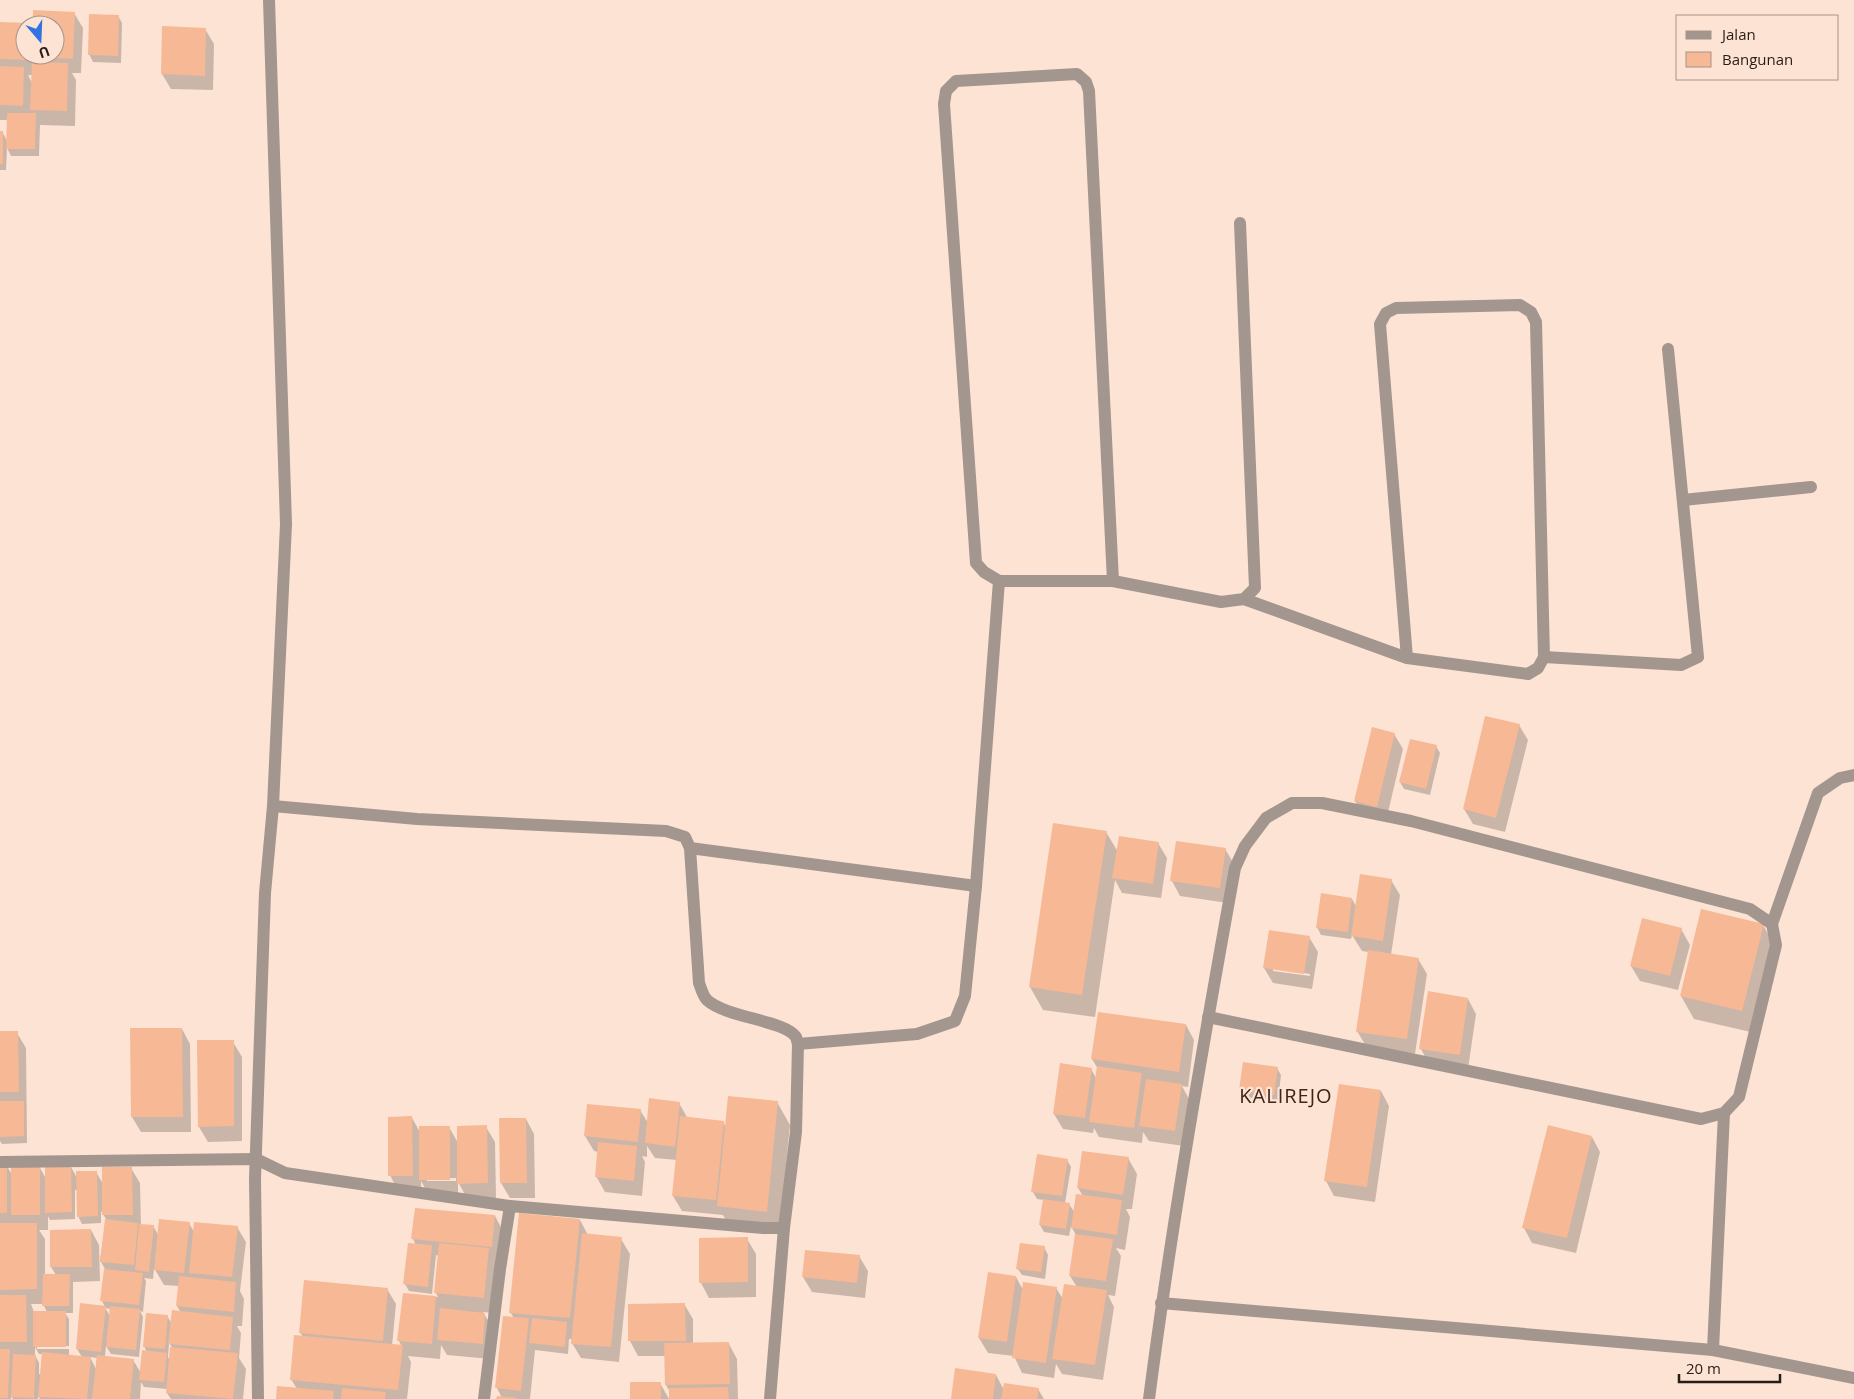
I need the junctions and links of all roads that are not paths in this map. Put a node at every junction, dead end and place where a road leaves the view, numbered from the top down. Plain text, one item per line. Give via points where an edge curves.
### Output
1 (269, 0) edge
2 (1240, 223) dead end
3 (1668, 349) dead end
4 (1811, 487) dead end
5 (1683, 500) junction
6 (999, 581) junction
7 (1113, 581) junction
8 (1244, 599) junction
9 (1544, 657) junction
10 (1407, 658) junction
11 (1854, 775) edge
12 (273, 806) junction
13 (690, 848) junction
14 (976, 886) junction
15 (1772, 924) junction
16 (1208, 1016) junction
17 (798, 1044) junction
18 (1724, 1113) junction
19 (256, 1159) junction
20 (0, 1162) edge
21 (510, 1206) junction
22 (784, 1228) junction
23 (1161, 1304) junction
24 (1713, 1350) junction
25 (1854, 1378) edge
26 (258, 1399) edge
27 (484, 1399) edge
28 (770, 1399) edge
29 (1149, 1399) edge

1 - 12 street via 286,524
2 - 8 street via 1255,588
3 - 5 street
4 - 5 street
5 - 9 street via 1698,656 1681,665
6 - 7 street
6 - 7 street via 976,563 944,104 946,91 956,81 1077,74 1086,82 1089,91
6 - 14 street
7 - 8 street via 1221,602
8 - 10 street
9 - 10 street via 1538,668 1528,674
9 - 10 street via 1536,322 1531,312 1520,305 1396,308 1386,312 1380,324
11 - 15 street via 1840,778 1818,793
12 - 13 street via 417,819 666,832 685,837
12 - 19 street via 265,893
13 - 14 street
13 - 17 street via 700,983 706,999 736,1014 782,1028 795,1036
14 - 17 street via 965,996 955,1021 917,1034
15 - 16 street via 1750,908 1411,822 1322,803 1292,804 1266,818 1245,846 1235,868
15 - 18 street via 1776,945 1739,1098
16 - 18 street via 1701,1120
16 - 23 street
17 - 22 street via 796,1132
18 - 24 street
19 - 20 street
19 - 21 street via 285,1173
19 - 26 street
21 - 22 street
21 - 27 street
22 - 28 street
23 - 24 street
23 - 29 street
24 - 25 street

